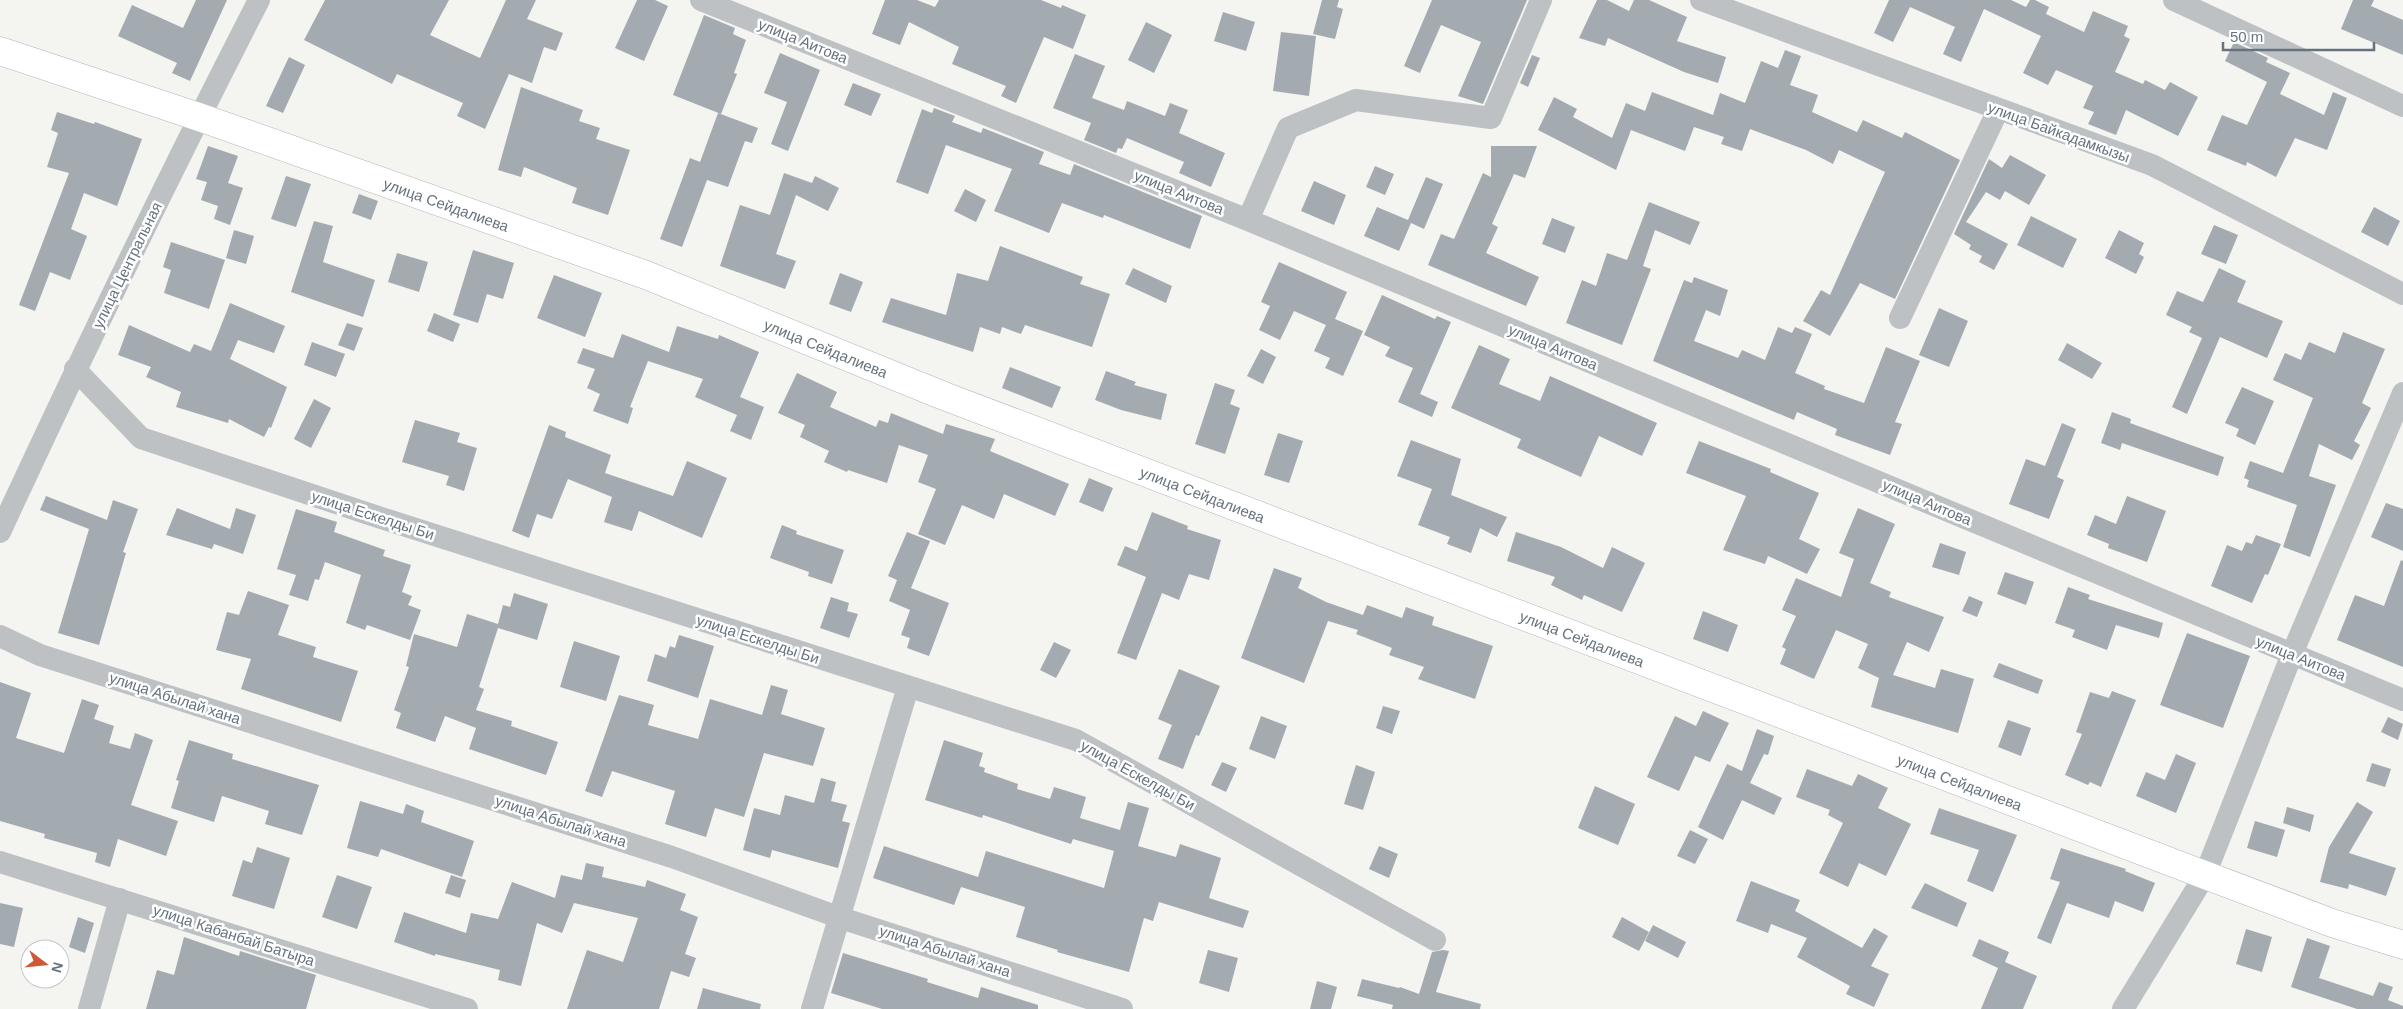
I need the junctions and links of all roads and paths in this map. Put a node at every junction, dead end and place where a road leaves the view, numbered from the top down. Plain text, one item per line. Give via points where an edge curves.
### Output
1 (259, 0) edge
2 (701, 0) edge
3 (1541, 0) edge
4 (1701, 0) edge
5 (2174, 0) edge
6 (0, 51) edge
7 (2403, 106) edge
8 (1998, 110) junction
9 (199, 117) junction
10 (1248, 220) junction
11 (2403, 294) edge
12 (1900, 318) dead end
13 (75, 369) junction
14 (2403, 393) edge
15 (0, 532) edge
16 (0, 636) edge
17 (2292, 654) junction
18 (908, 687) junction
19 (2403, 700) edge
20 (0, 862) edge
21 (2205, 876) junction
22 (120, 899) junction
23 (841, 918) junction
24 (1435, 940) dead end
25 (2403, 945) edge
26 (89, 1009) edge
27 (467, 1009) edge
28 (812, 1009) edge
29 (1122, 1009) edge
30 (2123, 1009) edge

1 - 9 street, улица Центральная
2 - 10 street, улица Аитова
3 - 10 street via 1491,118 1356,100 1288,128
4 - 8 street, улица Байкадамкызы
5 - 7 street
6 - 9 main road, улица Сейдалиева
8 - 11 street, улица Байкадамкызы via 2152,165
8 - 12 street
9 - 13 street, улица Центральная
9 - 21 main road, улица Сейдалиева via 646,275 944,396
10 - 17 street, улица Аитова
13 - 15 street, улица Центральная
13 - 18 street, улица Ескелды Би via 141,438
14 - 17 street
16 - 23 street, улица Абылай хана via 40,655 672,856
17 - 19 street, улица Аитова
17 - 21 street
18 - 23 street
18 - 24 street, улица Ескелды Би via 1076,740
20 - 22 street, улица Кабанбай Батыра
21 - 25 main road, улица Сейдалиева via 2332,923
21 - 30 street
22 - 26 street
22 - 27 street, улица Кабанбай Батыра
23 - 28 street
23 - 29 street, улица Абылай хана

